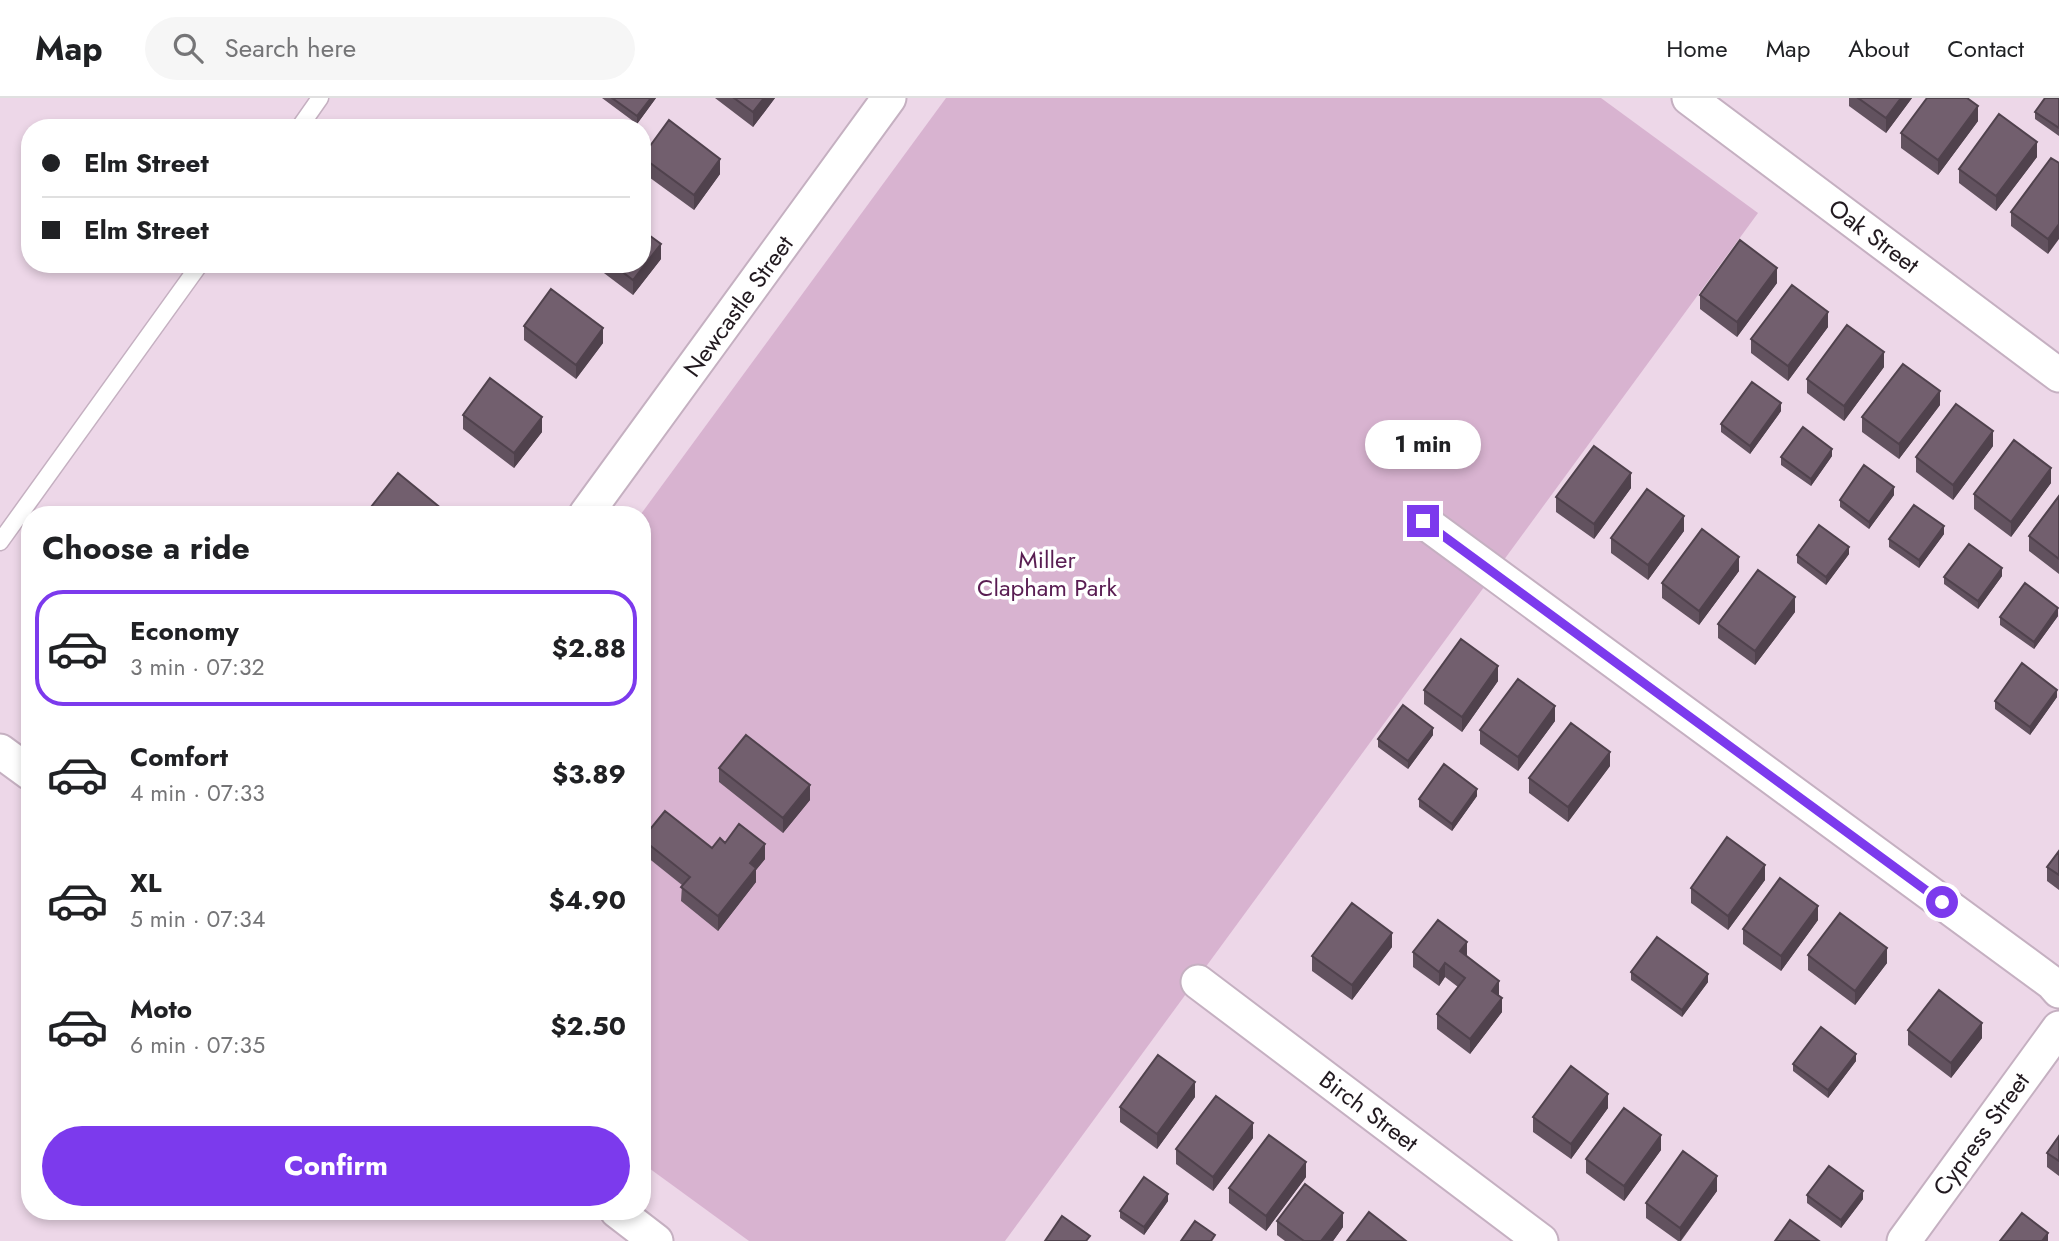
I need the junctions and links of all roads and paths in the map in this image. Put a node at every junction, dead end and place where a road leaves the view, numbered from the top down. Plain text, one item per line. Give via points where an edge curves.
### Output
1 (320, 98) edge
2 (889, 98) edge
3 (1689, 98) edge
4 (305, 119) edge
5 (194, 273) edge
6 (2059, 375) edge
7 (26, 506) edge
8 (592, 506) edge
9 (21, 513) edge
10 (1423, 521) dead end
11 (0, 542) edge
12 (0, 751) edge
13 (21, 766) edge
14 (1198, 982) dead end
15 (2059, 991) edge
16 (2059, 1028) edge
17 (629, 1220) edge
18 (656, 1241) edge
19 (1541, 1241) edge
20 (1904, 1241) edge

1 - 4 lane
2 - 8 street, Newcastle Street
3 - 6 street, Oak Street
5 - 7 lane
9 - 11 lane
10 - 15 street
12 - 13 street
14 - 19 street, Birch Street
16 - 20 street, Cypress Street
17 - 18 street

